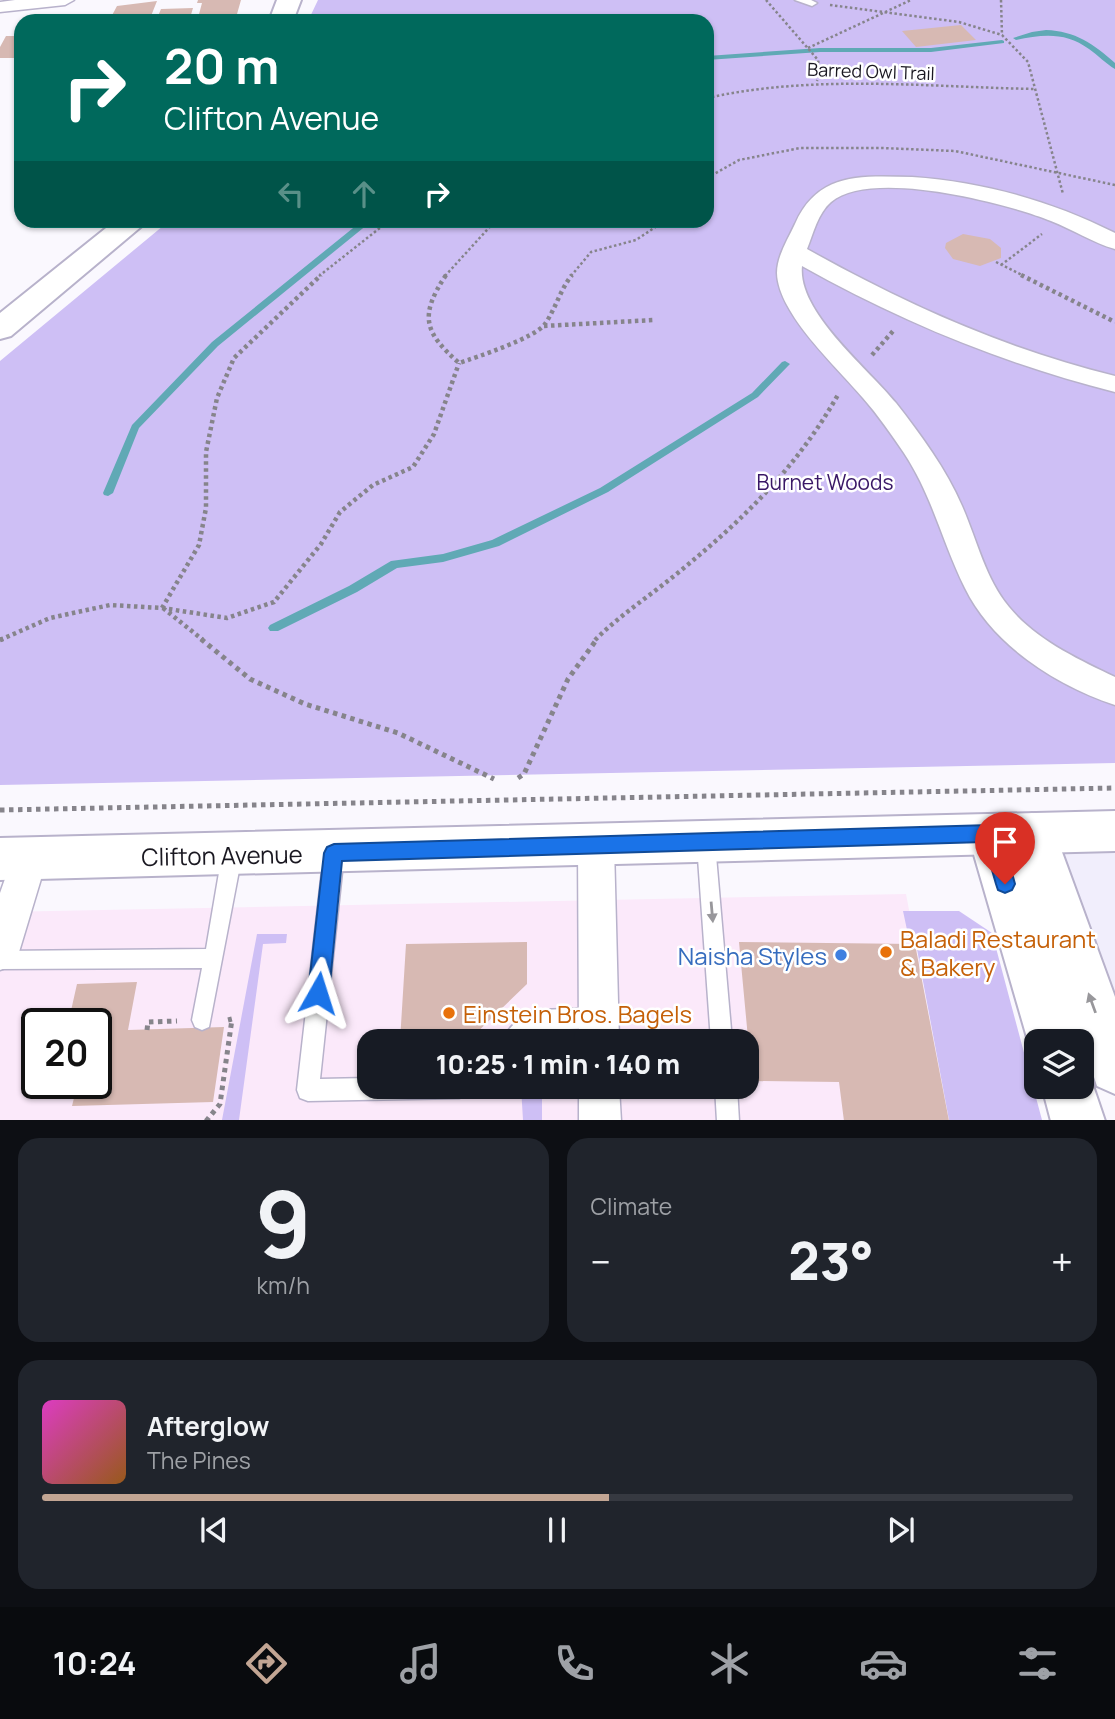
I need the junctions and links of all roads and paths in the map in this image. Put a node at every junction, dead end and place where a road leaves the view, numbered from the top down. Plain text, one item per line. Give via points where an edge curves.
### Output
1 (65, 0) edge
2 (766, 0) edge
3 (800, 0) edge
4 (911, 0) edge
5 (1001, 0) edge
6 (812, 3) joint
7 (0, 7) edge
8 (882, 12) junction
9 (1002, 35) junction
10 (808, 48) junction
11 (817, 81) junction
12 (1036, 89) junction
13 (714, 97) edge
14 (1059, 171) dead end
15 (1064, 217) junction
16 (125, 228) edge
17 (380, 228) edge
18 (489, 228) edge
19 (654, 228) edge
20 (1115, 242) edge
21 (794, 252) junction
22 (908, 314) junction
23 (654, 320) dead end
24 (1115, 322) edge
25 (544, 326) junction
26 (0, 329) edge
27 (459, 363) junction
28 (855, 373) junction
29 (1115, 384) edge
30 (162, 608) junction
31 (0, 640) edge
32 (1115, 692) edge
33 (518, 778) dead end
34 (494, 779) dead end
35 (1115, 788) edge
36 (0, 810) edge
37 (1115, 831) edge
38 (1012, 833) junction
39 (706, 844) junction
40 (596, 846) junction
41 (334, 853) junction
42 (232, 855) junction
43 (14, 859) edge
44 (0, 952) edge
45 (214, 958) junction
46 (0, 960) edge
47 (202, 1020) dead end
48 (526, 1029) edge
49 (593, 1029) edge
50 (599, 1029) edge
51 (721, 1029) edge
52 (1052, 1029) edge
53 (1115, 1068) edge
54 (357, 1089) edge
55 (600, 1099) edge
56 (727, 1099) edge
57 (1072, 1099) edge
58 (600, 1120) edge
59 (728, 1120) edge
60 (1079, 1120) edge

1 - 7 street
2 - 10 path
3 - 6 lane
4 - 8 path
5 - 9 path
6 - 8 path
8 - 9 path via 959,22
8 - 10 path
9 - 12 path via 1028,62
10 - 11 path via 818,60
11 - 12 path, Barred Owl Trail
11 - 13 path, Barred Owl Trail
12 - 14 path
15 - 20 street
15 - 21 street via 947,187 897,182 843,186 818,202
15 - 24 path via 999,264
16 - 26 main road
17 - 30 path via 312,282 233,358 217,398 206,453 206,508 199,545
18 - 27 path via 436,288 426,317 435,342
19 - 25 path via 636,240 591,253 562,287
21 - 22 street
21 - 28 street via 789,277 797,301
22 - 28 path
22 - 29 street via 1000,350
23 - 25 path
25 - 27 path via 492,353
27 - 30 path via 434,434 413,467 373,485 340,512 321,544 274,602 227,618
28 - 32 street via 884,405 941,492 984,597 999,618 1023,639
28 - 33 path via 797,462 762,502 587,650
30 - 31 path via 110,605 50,618
30 - 34 path via 250,679 304,704 398,733
35 - 36 path
37 - 38 main road, Clifton Avenue
38 - 39 main road, Clifton Avenue
38 - 52 main road
53 -> 38 main road
39 - 40 main road, Clifton Avenue
39 -> 51 lane
40 - 41 main road, Clifton Avenue
40 - 50 street
41 - 42 main road, Clifton Avenue
41 - 54 lane via 308,1090
42 - 43 main road, Clifton Avenue
42 - 45 lane
43 - 44 street
45 - 46 lane
45 - 47 lane
48 - 49 lane via 536,1020
55 - 58 street
56 - 59 lane
57 - 60 main road

